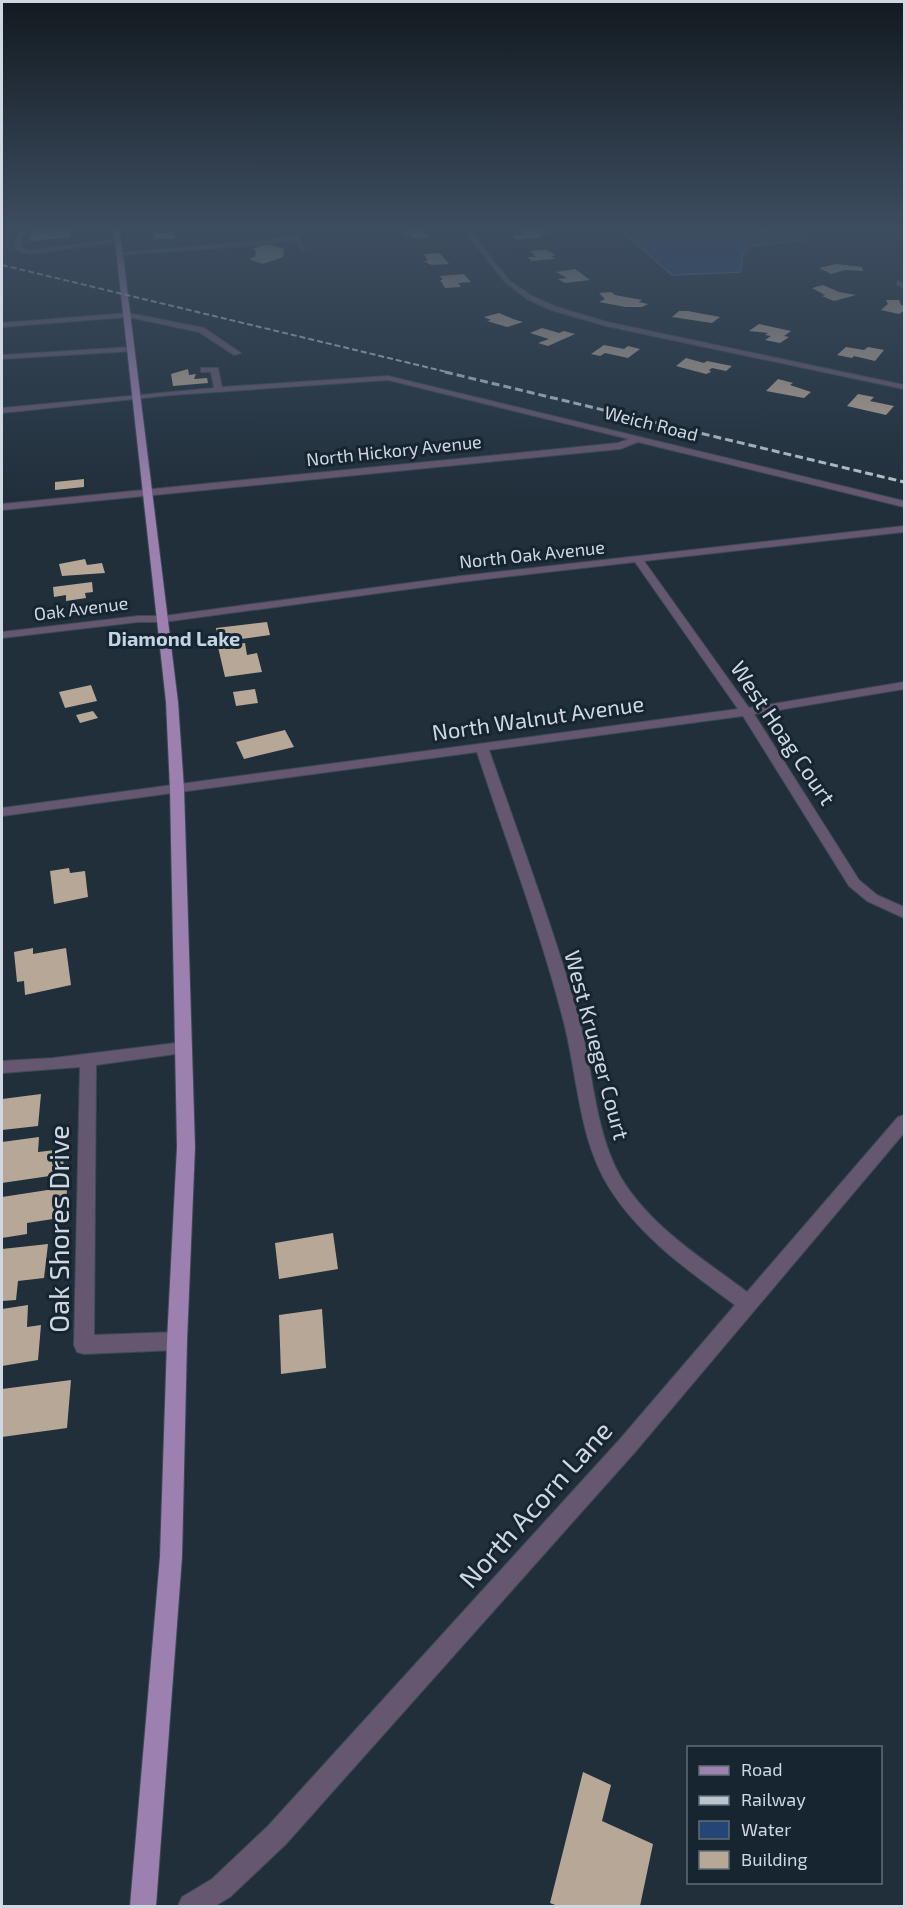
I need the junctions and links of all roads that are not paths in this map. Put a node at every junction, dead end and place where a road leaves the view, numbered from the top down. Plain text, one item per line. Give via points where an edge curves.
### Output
1 (70, 320) edge
2 (128, 320) edge
3 (153, 320) edge
4 (595, 320) edge
5 (2, 326) edge
6 (2, 336) edge
7 (2, 341) edge
8 (131, 349) junction
9 (237, 353) dead end
10 (2, 357) edge
11 (204, 370) dead end
12 (904, 387) edge
13 (218, 390) junction
14 (136, 398) junction
15 (2, 411) edge
16 (640, 438) junction
17 (149, 492) junction
18 (904, 504) edge
19 (2, 507) edge
20 (904, 529) edge
21 (639, 561) junction
22 (164, 619) junction
23 (2, 635) edge
24 (904, 685) edge
25 (744, 712) junction
26 (482, 747) junction
27 (177, 789) junction
28 (2, 812) edge
29 (904, 914) edge
30 (184, 1048) junction
31 (88, 1060) junction
32 (2, 1067) edge
33 (904, 1122) edge
34 (747, 1303) junction
35 (177, 1341) junction
36 (143, 1906) edge
37 (191, 1906) edge

1 - 5 street
2 - 8 main road
3 - 9 street via 201,330
4 - 12 street
6 - 7 street
8 - 10 street
8 - 14 main road
11 - 13 street via 215,370
13 - 14 street, Weich Road
13 - 16 street, Weich Road via 388,378
14 - 15 street, Weich Road
14 - 17 main road
16 - 17 street, North Hickory Avenue via 620,446
16 - 18 street, Weich Road
17 - 19 street, North Hickory Avenue
17 - 22 main road
20 - 21 street, North Oak Avenue
21 - 22 street, North Oak Avenue via 461,579
21 - 25 street, West Hoag Court
22 - 23 street, Oak Avenue
22 - 27 main road
24 - 25 street, North Walnut Avenue
25 - 26 street, North Walnut Avenue
25 - 29 street, West Hoag Court via 768,743 854,883 872,898
26 - 27 street, North Walnut Avenue
26 - 34 street, West Krueger Court via 571,1019 599,1140 614,1180 637,1213
27 - 28 street, North Walnut Avenue
27 - 30 main road
30 - 31 street
30 - 35 main road via 186,1147
31 - 32 street
31 - 35 street, Oak Shores Drive via 84,1345
33 - 34 street, North Acorn Lane
34 - 37 street, North Acorn Lane via 620,1454 278,1835 221,1888
35 - 36 main road via 171,1557

